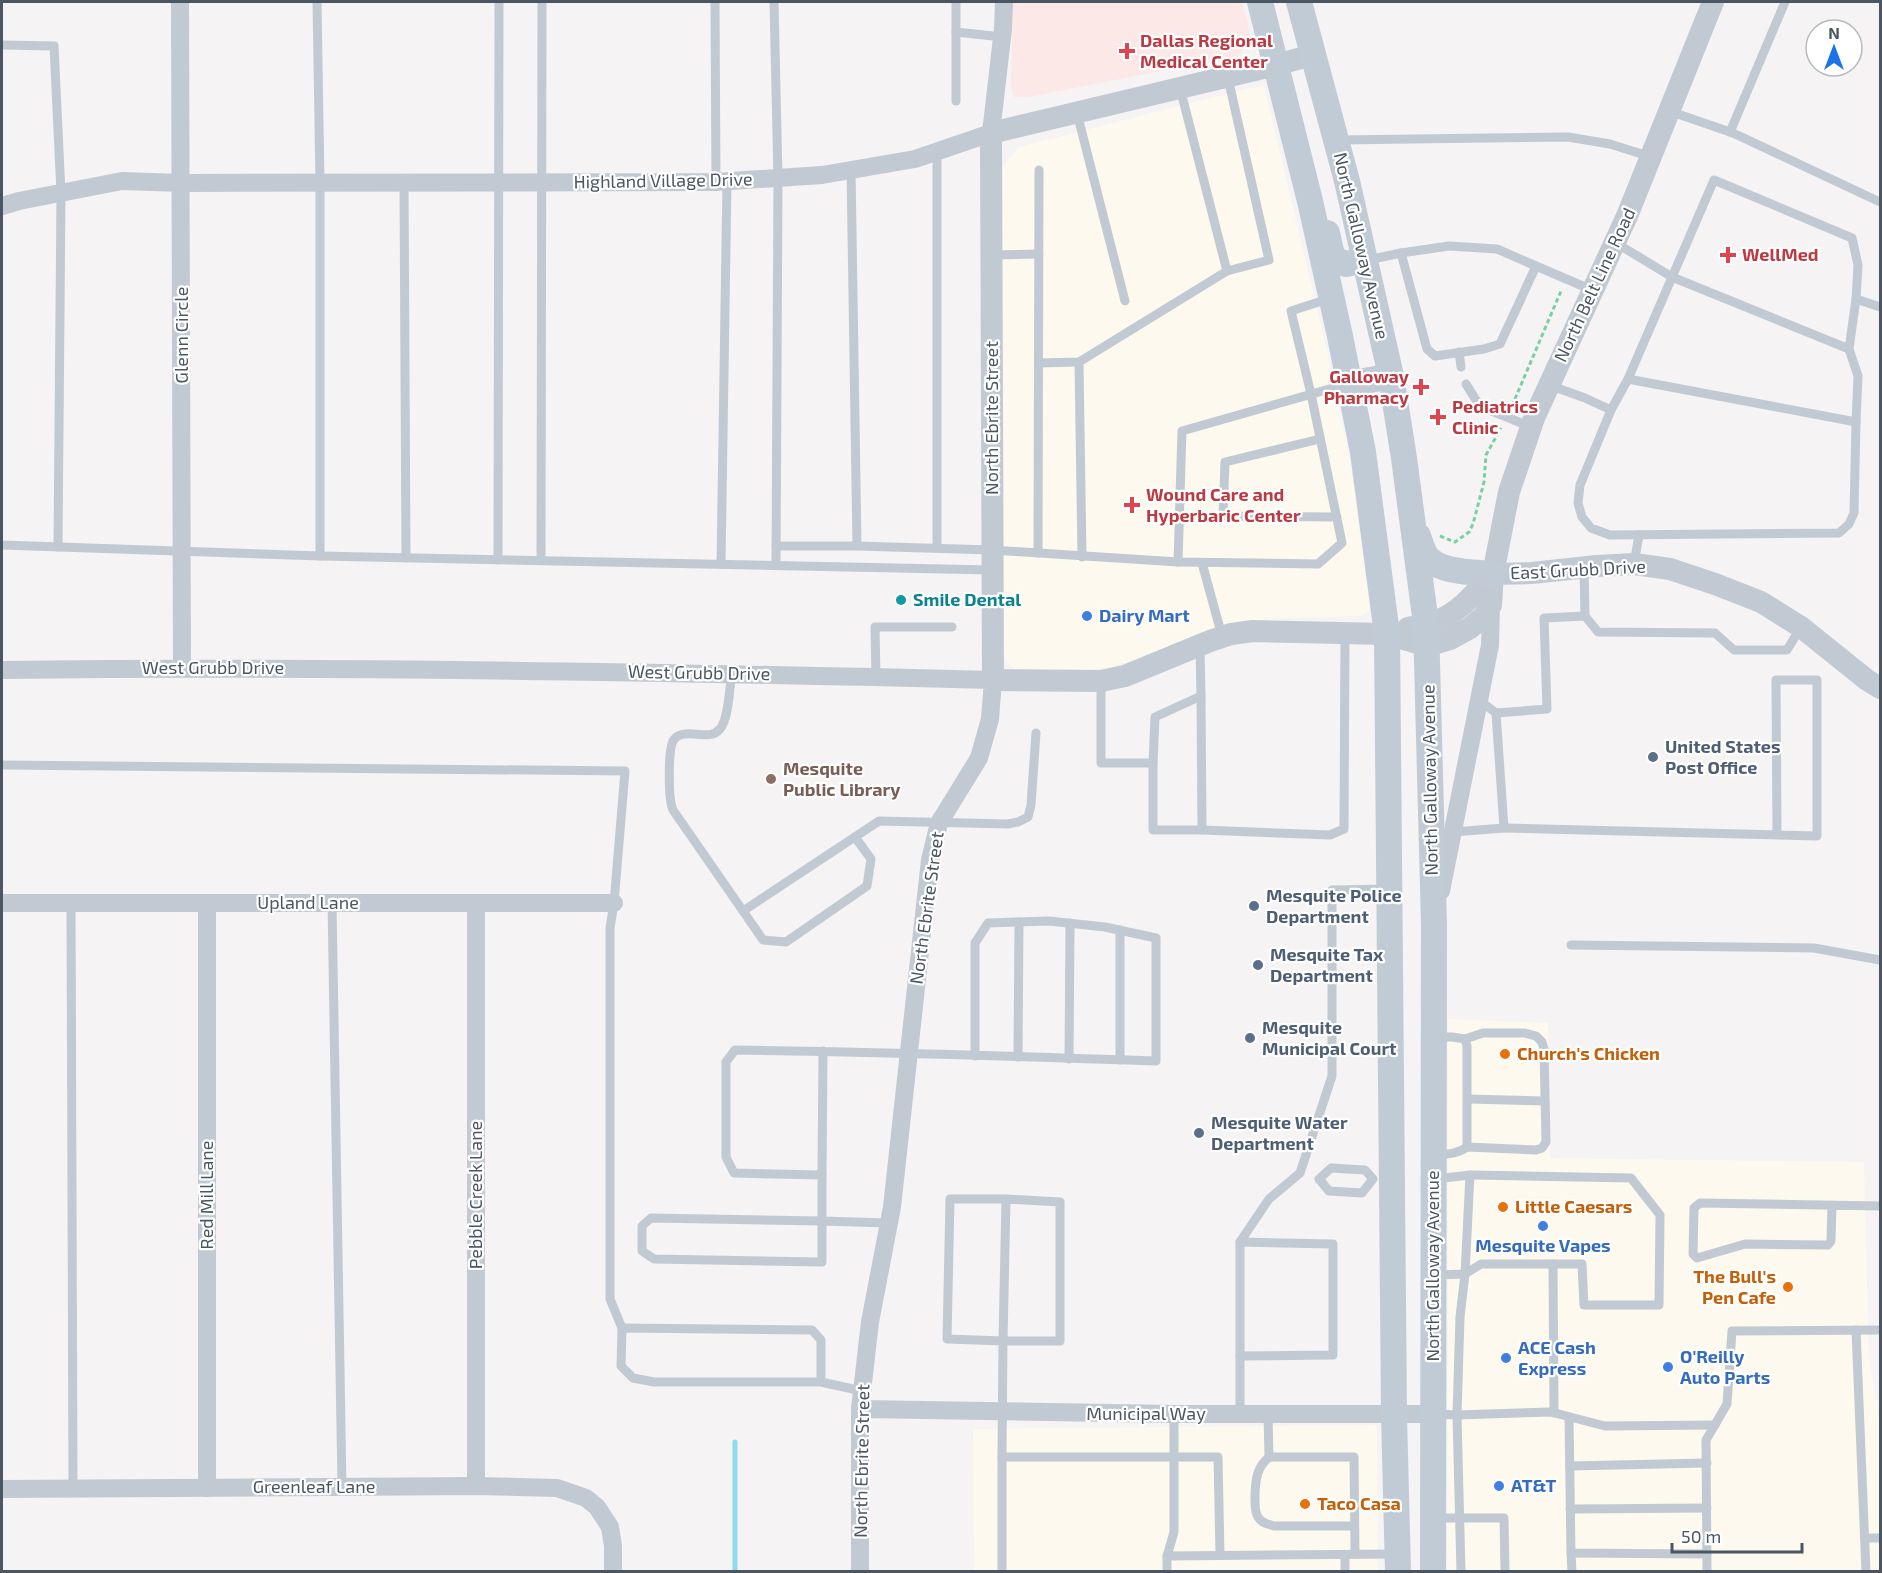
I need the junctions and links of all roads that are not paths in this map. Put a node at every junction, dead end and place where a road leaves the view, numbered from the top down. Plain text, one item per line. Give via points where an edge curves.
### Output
1 (180, 2) edge
2 (317, 2) edge
3 (500, 2) edge
4 (542, 2) edge
5 (715, 2) edge
6 (774, 2) edge
7 (956, 2) edge
8 (1004, 2) edge
9 (1260, 2) edge
10 (1299, 2) edge
11 (1713, 2) edge
12 (1785, 2) edge
13 (956, 32) junction
14 (1002, 37) junction
15 (2, 45) edge
16 (1312, 55) junction
17 (1276, 65) junction
18 (1228, 77) junction
19 (1180, 88) junction
20 (956, 101) dead end
21 (1669, 111) junction
22 (1077, 113) junction
23 (1730, 132) junction
24 (992, 134) junction
25 (1335, 140) junction
26 (937, 152) junction
27 (1651, 157) junction
28 (851, 170) junction
29 (1039, 170) dead end
30 (778, 178) junction
31 (721, 182) junction
32 (182, 183) junction
33 (320, 183) junction
34 (404, 183) junction
35 (498, 183) junction
36 (542, 183) junction
37 (1307, 190) junction
38 (61, 193) junction
39 (1881, 202) edge
40 (2, 206) edge
41 (1615, 242) junction
42 (1401, 253) junction
43 (1039, 254) junction
44 (992, 255) junction
45 (1365, 260) junction
46 (1536, 266) junction
47 (1227, 271) junction
48 (1672, 277) junction
49 (1593, 290) junction
50 (1331, 297) junction
51 (1856, 299) junction
52 (1125, 301) dead end
53 (1881, 307) edge
54 (1849, 349) junction
55 (1459, 352) junction
56 (1039, 363) junction
57 (1079, 363) junction
58 (1461, 367) dead end
59 (1391, 376) junction
60 (1628, 379) junction
61 (1349, 384) junction
62 (1466, 384) dead end
63 (1549, 386) junction
64 (1311, 394) junction
65 (1611, 410) junction
66 (1856, 422) junction
67 (1531, 427) junction
68 (1320, 439) junction
69 (1337, 517) junction
70 (1412, 522) junction
71 (1640, 535) junction
72 (2, 545) edge
73 (776, 546) junction
74 (857, 546) junction
75 (58, 547) junction
76 (937, 549) junction
77 (182, 551) junction
78 (1038, 554) junction
79 (320, 556) junction
80 (1082, 557) junction
81 (406, 558) junction
82 (498, 560) junction
83 (541, 560) junction
84 (992, 560) junction
85 (1178, 562) junction
86 (1202, 563) junction
87 (721, 564) junction
88 (1634, 564) junction
89 (776, 565) junction
90 (1584, 568) junction
91 (1493, 574) junction
92 (1491, 605) junction
93 (1585, 616) junction
94 (952, 627) dead end
95 (1801, 627) junction
96 (1345, 633) junction
97 (1387, 634) junction
98 (1427, 635) junction
99 (1222, 637) junction
100 (1200, 645) junction
101 (182, 668) junction
102 (2, 670) edge
103 (732, 674) junction
104 (876, 678) junction
105 (993, 680) junction
106 (1101, 681) junction
107 (1881, 688) edge
108 (1201, 696) junction
109 (1479, 700) junction
110 (1496, 713) junction
111 (1036, 733) dead end
112 (1154, 763) junction
113 (2, 765) edge
114 (939, 823) junction
115 (1504, 828) junction
116 (1202, 830) junction
117 (1453, 832) junction
118 (1777, 834) junction
119 (855, 837) junction
120 (1390, 889) junction
121 (2, 903) edge
122 (71, 903) junction
123 (207, 903) junction
124 (332, 903) junction
125 (476, 903) junction
126 (614, 903) junction
127 (743, 911) junction
128 (1019, 922) junction
129 (1070, 923) junction
130 (1434, 926) junction
131 (1120, 930) junction
132 (1571, 945) dead end
133 (1881, 960) edge
134 (1434, 1037) junction
135 (1465, 1039) junction
136 (824, 1051) junction
137 (909, 1054) junction
138 (975, 1056) junction
139 (1018, 1057) junction
140 (1069, 1059) junction
141 (1120, 1060) junction
142 (1468, 1099) junction
143 (1545, 1101) junction
144 (1467, 1147) junction
145 (1433, 1167) junction
146 (1300, 1173) junction
147 (822, 1175) junction
148 (1470, 1175) junction
149 (1319, 1179) junction
150 (1382, 1179) junction
151 (1006, 1199) junction
152 (1832, 1205) junction
153 (1881, 1206) edge
154 (822, 1221) junction
155 (888, 1223) junction
156 (1240, 1242) junction
157 (1553, 1264) junction
158 (1465, 1274) junction
159 (1433, 1275) junction
160 (1441, 1317) junction
161 (1460, 1317) junction
162 (622, 1328) junction
163 (1856, 1330) junction
164 (1881, 1330) edge
165 (1003, 1341) junction
166 (1240, 1356) junction
167 (821, 1382) junction
168 (861, 1400) junction
169 (1002, 1412) junction
170 (1554, 1413) junction
171 (1174, 1414) junction
172 (1240, 1414) junction
173 (1268, 1414) junction
174 (1394, 1414) junction
175 (1432, 1414) junction
176 (1458, 1415) junction
177 (1569, 1417) junction
178 (1715, 1425) junction
179 (1002, 1457) junction
180 (1174, 1457) junction
181 (1269, 1457) junction
182 (1707, 1463) junction
183 (1570, 1466) junction
184 (476, 1486) junction
185 (342, 1487) junction
186 (207, 1488) junction
187 (2, 1489) edge
188 (73, 1489) junction
189 (1707, 1508) junction
190 (1570, 1509) junction
191 (1433, 1518) junction
192 (1461, 1518) junction
193 (1354, 1526) junction
194 (1865, 1538) junction
195 (1881, 1538) edge
196 (1571, 1553) junction
197 (1707, 1554) junction
198 (1220, 1555) junction
199 (1350, 1555) junction
200 (1167, 1556) junction
201 (1397, 1563) edge
202 (613, 1572) edge
203 (860, 1572) edge
204 (1002, 1572) edge
205 (1167, 1572) edge
206 (1345, 1572) edge
207 (1433, 1572) edge
208 (1461, 1572) edge
209 (1505, 1572) edge
210 (1572, 1572) edge
211 (1707, 1572) edge
212 (1866, 1572) edge

1 - 32 street, Glenn Circle
2 - 33 lane
3 - 35 lane
4 - 36 lane
5 - 31 lane
6 - 30 lane
7 - 13 lane
8 - 14 street, North Ebrite Street
9 - 17 main road
10 - 16 main road, North Galloway Avenue
11 - 21 street, North Belt Line Road
12 - 23 lane
13 - 14 lane
13 - 20 lane
14 - 24 street, North Ebrite Street
15 - 38 lane via 54,46
16 - 17 street, Highland Village Drive
16 - 25 main road, North Galloway Avenue
17 - 18 street, Highland Village Drive
17 - 37 main road
18 - 19 street, Highland Village Drive
18 - 47 lane via 1269,260
19 - 22 street, Highland Village Drive
19 - 47 lane
21 - 23 lane
21 - 27 street, North Belt Line Road
22 - 24 street, Highland Village Drive
22 - 52 lane
23 - 39 lane
24 - 26 street, Highland Village Drive
24 - 44 street, North Ebrite Street
25 - 27 lane via 1568,137 1610,144
25 - 45 main road, North Galloway Avenue
26 - 28 street, Highland Village Drive
26 - 76 lane
27 - 41 street, North Belt Line Road
28 - 30 street, Highland Village Drive
28 - 74 lane
29 - 43 lane
30 - 31 street, Highland Village Drive
30 - 73 lane
31 - 36 street, Highland Village Drive
31 - 87 lane
32 - 33 street, Highland Village Drive
32 - 38 street, Highland Village Drive via 122,181
32 - 77 street, Glenn Circle
33 - 34 street, Highland Village Drive
33 - 79 lane
34 - 35 street, Highland Village Drive
34 - 81 lane
35 - 36 street, Highland Village Drive
35 - 82 lane
36 - 83 lane
37 - 45 main road via 1324,215 1335,260 1346,264
37 - 50 main road
38 - 40 street, Highland Village Drive
38 - 75 lane
41 - 48 lane
41 - 49 street, North Belt Line Road
42 - 45 lane
42 - 46 lane via 1449,246 1497,249
42 - 55 lane via 1427,349 1435,356
43 - 44 lane
43 - 56 lane
44 - 84 street, North Ebrite Street
45 - 59 main road, North Galloway Avenue
46 - 49 lane
46 - 55 lane via 1500,344
47 - 57 lane
48 - 51 lane via 1714,180 1852,238 1858,265
48 - 54 lane
48 - 60 lane
49 - 63 street, North Belt Line Road
50 - 61 main road
50 - 64 lane via 1291,311
51 - 53 lane
51 - 54 lane
54 - 66 lane via 1858,376
55 - 58 lane
56 - 57 lane
56 - 78 lane
57 - 80 lane
59 - 61 main road
59 - 70 main road, North Galloway Avenue
60 - 65 lane
60 - 66 lane
61 - 64 lane
61 - 97 main road via 1363,452
62 - 67 lane via 1484,408
63 - 65 lane
63 - 67 street, North Belt Line Road
64 - 68 lane
64 - 85 lane via 1182,431
65 - 71 lane via 1580,485 1578,503 1591,528 1610,535
66 - 71 lane via 1854,513 1839,533
67 - 91 street, North Belt Line Road via 1509,492
68 - 69 lane
68 - 69 lane via 1225,462 1223,516
69 - 86 lane via 1342,543 1317,564
70 - 91 main road via 1426,556 1435,563 1451,570
70 - 98 main road, North Galloway Avenue
71 - 88 lane
72 - 75 lane
73 - 74 lane
73 - 89 lane
74 - 76 lane
75 - 77 lane
76 - 84 lane
77 - 79 lane
77 - 101 street, Glenn Circle
78 - 80 lane
78 - 84 lane
79 - 81 lane
80 - 85 lane
81 - 82 lane
82 - 83 lane
83 - 87 lane
84 - 89 lane
84 - 105 street, North Ebrite Street
85 - 86 lane
86 - 99 lane
87 - 89 lane
88 - 90 street, East Grubb Drive
88 - 95 street, East Grubb Drive via 1670,569 1715,584 1761,602
90 - 91 street, East Grubb Drive
90 - 93 lane
91 - 92 street
91 - 98 street
92 - 98 street via 1470,628 1450,639
92 - 109 street via 1490,645
93 - 95 lane via 1598,633 1715,633 1734,650 1786,650
93 - 110 lane via 1544,618 1547,709
94 - 104 lane via 875,627
95 - 107 street, East Grubb Drive
96 - 97 street, West Grubb Drive
96 - 99 street, West Grubb Drive via 1253,631
96 - 116 lane via 1344,829 1330,835
97 - 98 street, West Grubb Drive
97 - 120 main road
98 - 130 main road, North Galloway Avenue
99 - 100 street, West Grubb Drive
100 - 106 street, West Grubb Drive via 1125,676
100 - 108 lane
101 - 102 street, West Grubb Drive
101 - 103 street, West Grubb Drive
103 - 104 street, West Grubb Drive
103 - 127 lane via 724,722 719,730 710,735 678,735 672,742 669,791 673,810
104 - 105 street, West Grubb Drive
105 - 106 street, West Grubb Drive
105 - 114 street, North Ebrite Street via 990,719 979,758
106 - 112 lane via 1101,763
108 - 112 lane via 1155,717
108 - 116 lane
109 - 110 lane
109 - 117 street
110 - 115 lane
111 - 114 lane via 1028,817 1008,824
112 - 116 lane via 1153,830
113 - 126 lane via 625,771
114 - 119 lane via 879,821
114 - 137 street, North Ebrite Street via 930,860
115 - 117 lane
115 - 118 lane
117 - 130 street
118 - 118 lane via 1817,836 1817,680 1776,680
119 - 127 lane
119 - 127 lane via 871,859 867,886 786,942 763,940
120 - 146 lane via 1332,890 1332,1076
120 - 150 main road
121 - 122 street, Upland Lane
122 - 123 street, Upland Lane
122 - 188 lane
123 - 124 street, Upland Lane
123 - 186 street, Red Mill Lane
124 - 125 street, Upland Lane
124 - 185 lane
125 - 126 street, Upland Lane
125 - 184 street, Pebble Creek Lane
126 - 162 lane via 610,928 610,1299
128 - 129 lane
128 - 138 lane via 988,923 975,943
128 - 139 lane
129 - 131 lane
129 - 140 lane
130 - 134 main road, North Galloway Avenue
131 - 141 lane
131 - 141 lane via 1156,938 1156,1061
132 - 133 lane via 1814,948
134 - 135 lane
134 - 145 main road, North Galloway Avenue
135 - 142 lane
135 - 143 lane via 1489,1033 1536,1036 1544,1049
136 - 137 lane
136 - 147 lane
136 - 147 lane via 735,1050 726,1062 726,1157 734,1173
137 - 138 lane
137 - 155 street, North Ebrite Street
138 - 139 lane
139 - 140 lane
140 - 141 lane
142 - 143 lane
142 - 144 lane
143 - 144 lane via 1546,1142 1542,1148
144 - 145 lane
145 - 148 lane
145 - 150 main road
145 - 159 main road, North Galloway Avenue
146 - 149 lane
146 - 156 lane via 1269,1199
147 - 154 lane
148 - 157 lane via 1631,1178 1660,1215 1659,1305 1584,1305 1582,1264
148 - 158 lane
149 - 150 lane via 1331,1168 1365,1170
149 - 150 lane via 1329,1191 1362,1193
150 - 174 main road
151 - 165 lane
151 - 165 lane via 1060,1203 1060,1341
151 - 165 lane via 950,1199 947,1339
152 - 152 lane via 1700,1203 1694,1208 1693,1254 1697,1258 1745,1244 1828,1245 1832,1241
152 - 153 lane
154 - 154 lane via 651,1218 642,1226 642,1251 654,1259 822,1262
154 - 155 lane
155 - 168 street, North Ebrite Street
156 - 166 lane
156 - 166 lane via 1333,1244 1333,1355
157 - 158 lane via 1481,1264
157 - 170 lane
158 - 159 lane
158 - 161 lane
159 - 160 main road, North Galloway Avenue
160 - 161 lane
160 - 175 main road, North Galloway Avenue
161 - 176 lane
162 - 167 lane via 621,1366 633,1378 654,1382
162 - 167 lane via 812,1330 821,1340
163 - 164 lane
163 - 178 lane via 1732,1331 1727,1404
163 - 194 lane
165 - 169 lane
166 - 172 lane
167 - 168 lane
168 - 169 street, Municipal Way
168 - 203 street, North Ebrite Street
169 - 171 street, Municipal Way
169 - 179 lane
170 - 176 lane
170 - 177 lane
171 - 172 street, Municipal Way
171 - 180 lane
172 - 173 street, Municipal Way
173 - 174 street, Municipal Way
173 - 181 lane
174 - 175 street, Municipal Way
174 - 201 main road
175 - 176 lane
175 - 191 main road, North Galloway Avenue
176 - 192 lane
177 - 178 lane via 1605,1426
177 - 183 lane
178 - 182 lane via 1706,1440
179 - 180 lane
179 - 204 lane
180 - 198 lane via 1218,1456
180 - 200 lane via 1174,1532
181 - 193 lane via 1354,1457
181 - 193 lane via 1256,1480 1258,1519 1274,1526
182 - 183 lane
182 - 189 lane
183 - 190 lane
184 - 185 street, Greenleaf Lane
184 - 202 street, Greenleaf Lane via 557,1488 586,1498 610,1527
185 - 186 street, Greenleaf Lane
186 - 188 street, Greenleaf Lane
187 - 188 street, Greenleaf Lane
189 - 190 lane
189 - 197 lane
190 - 196 lane
191 - 192 lane
191 - 207 main road, North Galloway Avenue
192 - 208 lane
192 - 209 lane via 1504,1518
193 - 199 lane
194 - 195 lane
194 - 212 lane
196 - 197 lane
196 - 210 lane
197 - 211 lane
198 - 199 lane
198 - 200 lane
199 - 201 lane
199 - 206 lane
200 - 205 lane

